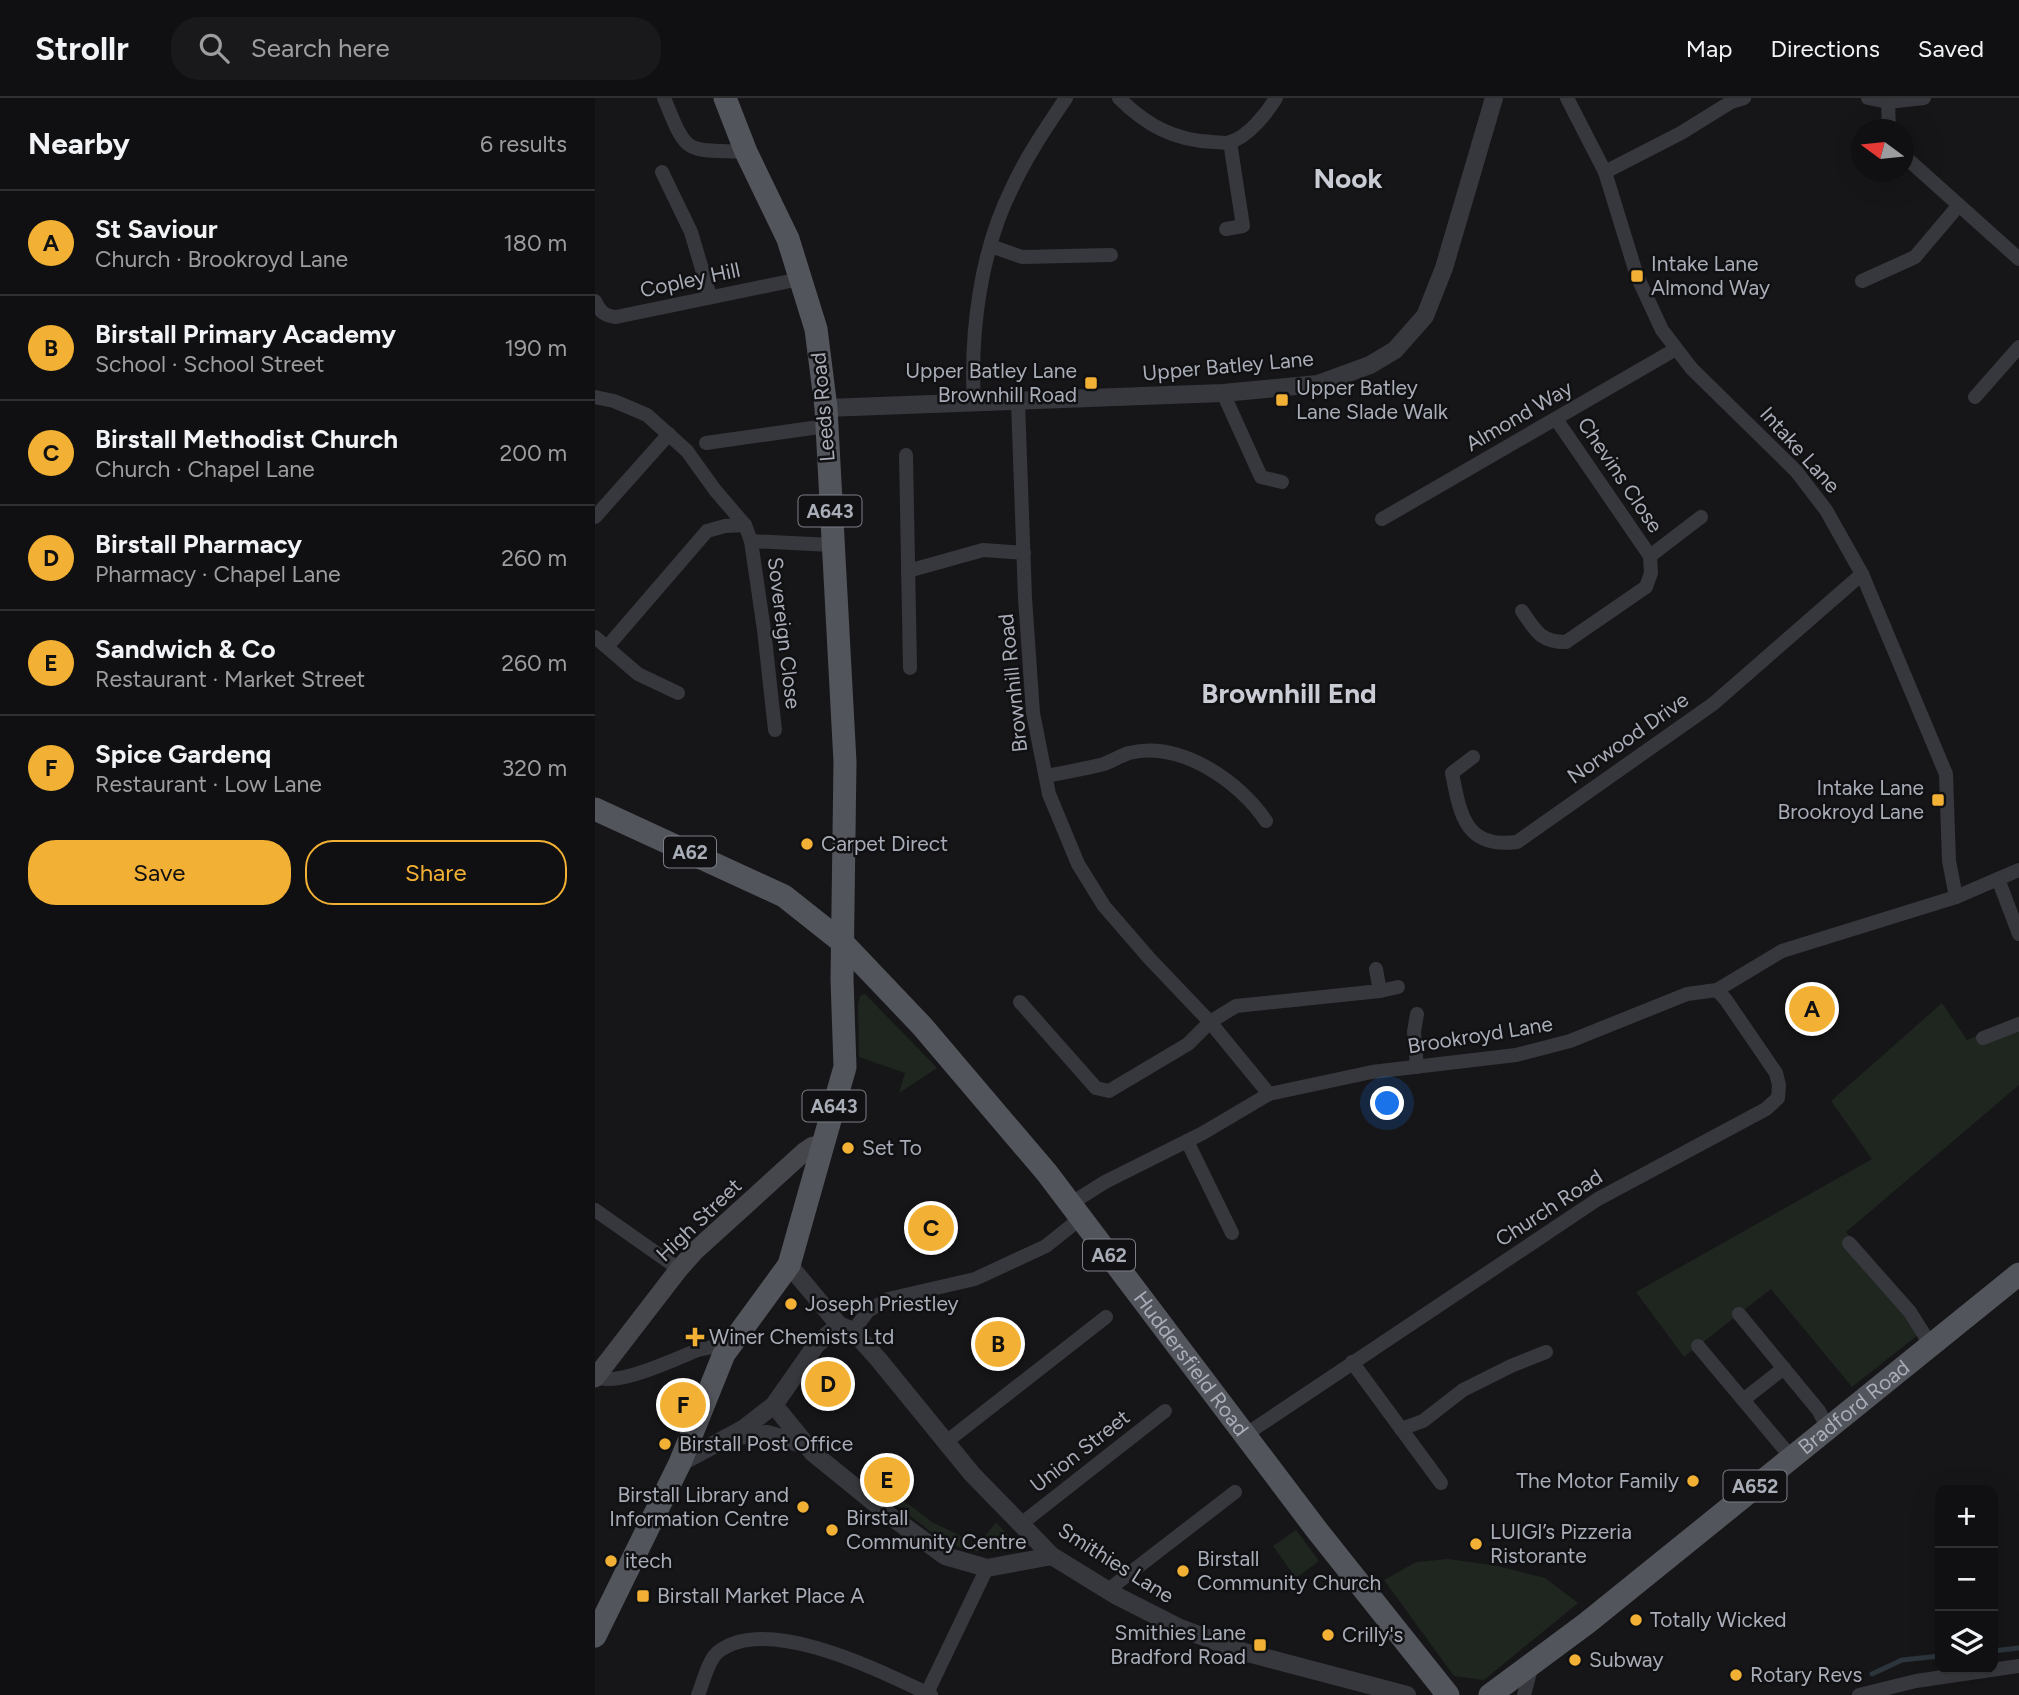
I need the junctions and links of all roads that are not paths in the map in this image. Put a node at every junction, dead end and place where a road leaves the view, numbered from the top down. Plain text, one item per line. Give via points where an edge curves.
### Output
1 (664, 98) edge
2 (725, 98) edge
3 (1066, 98) edge
4 (1119, 98) edge
5 (1276, 98) edge
6 (1494, 98) edge
7 (1567, 98) edge
8 (1744, 98) edge
9 (1868, 98) edge
10 (1924, 98) edge
11 (1888, 102) junction
12 (1889, 119) edge
13 (1230, 142) junction
14 (746, 152) junction
15 (1914, 165) edge
16 (662, 172) dead end
17 (1605, 172) junction
18 (1959, 205) junction
19 (1226, 229) dead end
20 (991, 246) junction
21 (1111, 255) dead end
22 (2019, 259) edge
23 (800, 279) junction
24 (1862, 281) dead end
25 (710, 296) junction
26 (595, 301) edge
27 (2019, 347) edge
28 (1677, 349) junction
29 (1223, 393) junction
30 (595, 397) edge
31 (1975, 397) dead end
32 (1018, 401) junction
33 (974, 403) junction
34 (826, 417) junction
35 (1556, 419) junction
36 (669, 434) junction
37 (706, 443) dead end
38 (906, 455) dead end
39 (1282, 482) dead end
40 (595, 517) edge
41 (1700, 517) dead end
42 (1383, 519) dead end
43 (745, 525) junction
44 (751, 541) junction
45 (832, 545) junction
46 (1024, 553) junction
47 (1650, 556) junction
48 (908, 571) junction
49 (1862, 574) junction
50 (1522, 611) dead end
51 (601, 642) edge
52 (910, 668) dead end
53 (678, 693) dead end
54 (775, 730) dead end
55 (1473, 757) dead end
56 (1045, 776) junction
57 (595, 810) edge
58 (1266, 821) dead end
59 (2019, 870) edge
60 (1998, 879) junction
61 (1956, 897) junction
62 (2019, 934) edge
63 (842, 942) junction
64 (1376, 969) dead end
65 (1398, 987) dead end
66 (1717, 990) junction
67 (1380, 991) junction
68 (1020, 1002) dead end
69 (1417, 1014) dead end
70 (1210, 1022) junction
71 (2019, 1024) edge
72 (1983, 1038) dead end
73 (1417, 1067) junction
74 (1269, 1094) junction
75 (1187, 1141) junction
76 (823, 1148) junction
77 (595, 1210) edge
78 (1076, 1211) junction
79 (1231, 1233) dead end
80 (1849, 1243) dead end
81 (789, 1265) junction
82 (679, 1269) junction
83 (2019, 1274) edge
84 (1739, 1314) dead end
85 (1107, 1317) dead end
86 (846, 1328) junction
87 (1930, 1344) junction
88 (730, 1345) junction
89 (1698, 1346) dead end
90 (1546, 1352) dead end
91 (1352, 1362) junction
92 (1784, 1368) junction
93 (595, 1377) edge
94 (1743, 1400) junction
95 (773, 1405) junction
96 (1165, 1411) dead end
97 (1827, 1427) junction
98 (1401, 1429) junction
99 (731, 1436) junction
100 (1245, 1436) junction
101 (946, 1442) junction
102 (806, 1445) junction
103 (1791, 1457) junction
104 (680, 1463) junction
105 (1441, 1483) dead end
106 (1235, 1492) dead end
107 (1021, 1524) junction
108 (1052, 1556) junction
109 (987, 1569) junction
110 (1108, 1590) junction
111 (595, 1636) edge
112 (1532, 1663) junction
113 (2019, 1666) edge
114 (929, 1694) edge
115 (698, 1695) edge
116 (1407, 1695) edge
117 (1448, 1695) edge
118 (1490, 1695) edge
119 (1524, 1695) edge
120 (1859, 1695) edge

1 - 14 street via 681,139 694,150
2 - 14 main road, Leeds Road / A643
3 - 20 street via 1010,191
4 - 13 street via 1147,123 1172,136
5 - 13 street via 1265,116
6 - 29 street, Upper Batley Lane via 1444,268 1425,316 1413,331 1395,350 1370,365 1318,384
7 - 17 street, Intake Lane
8 - 17 street
9 - 11 street
10 - 11 street
11 - 12 street
13 - 19 street via 1243,226
14 - 23 main road, Leeds Road / A643 via 788,239
15 - 18 street
16 - 25 street via 691,232
17 - 28 street, Intake Lane via 1637,276 1662,330
18 - 22 street
18 - 24 street via 1915,257
20 - 21 street via 1022,257
20 - 33 street via 978,301 972,363
23 - 25 street, Copley Hill
23 - 34 main road, Leeds Road / A643 via 816,329
25 - 26 street, Copley Hill via 616,317 599,310
27 - 31 street
28 - 35 street, Almond Way
28 - 49 street, Intake Lane via 1797,471 1826,510
29 - 32 street, Upper Batley Lane
29 - 39 street via 1261,477
30 - 36 street via 647,415
32 - 33 street, Upper Batley Lane
32 - 46 street, Brownhill Road
33 - 34 street, Upper Batley Lane
34 - 37 street
34 - 45 main road, Leeds Road / A643
35 - 42 street, Almond Way
35 - 47 street, Chevins Close
36 - 40 street
36 - 43 street
38 - 48 street
41 - 47 street, Chevins Close
43 - 44 street, Sovereign Close
43 - 51 street via 706,531
44 - 45 street
44 - 54 street, Sovereign Close
45 - 63 main road, Leeds Road / A643 via 845,762
46 - 48 street via 983,550
46 - 56 street, Brownhill Road via 1033,713
47 - 50 street, Chevins Close via 1646,587 1566,642 1541,638
48 - 52 street
49 - 55 street, Norwood Drive via 1713,704 1517,842 1483,840 1461,812 1452,772
49 - 61 street, Intake Lane via 1946,774 1949,861
51 - 53 street via 638,674
56 - 58 street via 1106,763 1129,753 1161,752 1217,772 1252,801
56 - 70 street, Brownhill Road via 1078,864 1104,906
57 - 63 main road, A62 via 784,896
59 - 60 street, Brookroyd Lane
60 - 61 street, Brookroyd Lane
60 - 62 street
61 - 66 street, Brookroyd Lane via 1782,951
63 - 76 main road, A643 via 845,1067
63 - 78 main road, Huddersfield Road / A62 via 922,1026
64 - 67 street
65 - 67 street
66 - 73 street, Brookroyd Lane via 1687,994 1570,1041 1516,1055
66 - 91 street, Church Road via 1776,1073 1777,1098 1766,1109 1598,1199
67 - 70 street via 1236,1006
68 - 70 street via 1096,1088 1109,1091 1188,1044
69 - 73 street
70 - 74 street, Brownhill Road
71 - 72 street
73 - 74 street, Brookroyd Lane
74 - 75 street, Brookroyd Lane
75 - 78 street, Brookroyd Lane via 1105,1182
75 - 79 street
76 - 81 main road, A643
76 - 82 main road, High Street via 813,1146 804,1152
77 - 82 street
78 - 86 street, Brookroyd Lane via 1046,1246 975,1279 888,1299
78 - 100 main road, Huddersfield Road / A62
80 - 87 street via 1910,1312
81 - 86 street, Smithies Lane
81 - 88 main road, A643
82 - 93 main road, High Street
83 - 87 main road, Bradford Road / A652
84 - 92 street
85 - 101 street
86 - 95 street via 816,1345
86 - 101 street, Smithies Lane
87 - 97 main road, Bradford Road / A652
88 - 93 street via 701,1349 605,1381
88 - 104 main road, A643
89 - 94 street
90 - 98 street via 1463,1390 1423,1421
91 - 98 street
91 - 100 street, Church Road
92 - 94 street
92 - 97 street
94 - 103 street
95 - 99 street
95 - 102 street
96 - 107 street, Union Street
97 - 103 main road, Bradford Road / A652
98 - 105 street
99 - 102 street via 767,1434
99 - 104 street
100 - 117 main road, Huddersfield Road / A62
101 - 107 street, Smithies Lane
102 - 109 street via 944,1556
103 - 112 main road, Bradford Road / A652
104 - 111 main road, A643
106 - 110 street
107 - 108 street, Smithies Lane
108 - 109 street
108 - 110 street, Smithies Lane
109 - 114 street
110 - 116 street, Smithies Lane via 1180,1628 1244,1651
112 - 118 main road, Bradford Road / A652
112 - 119 street
113 - 120 street via 1916,1681
114 - 115 street via 830,1650 740,1639 716,1653

